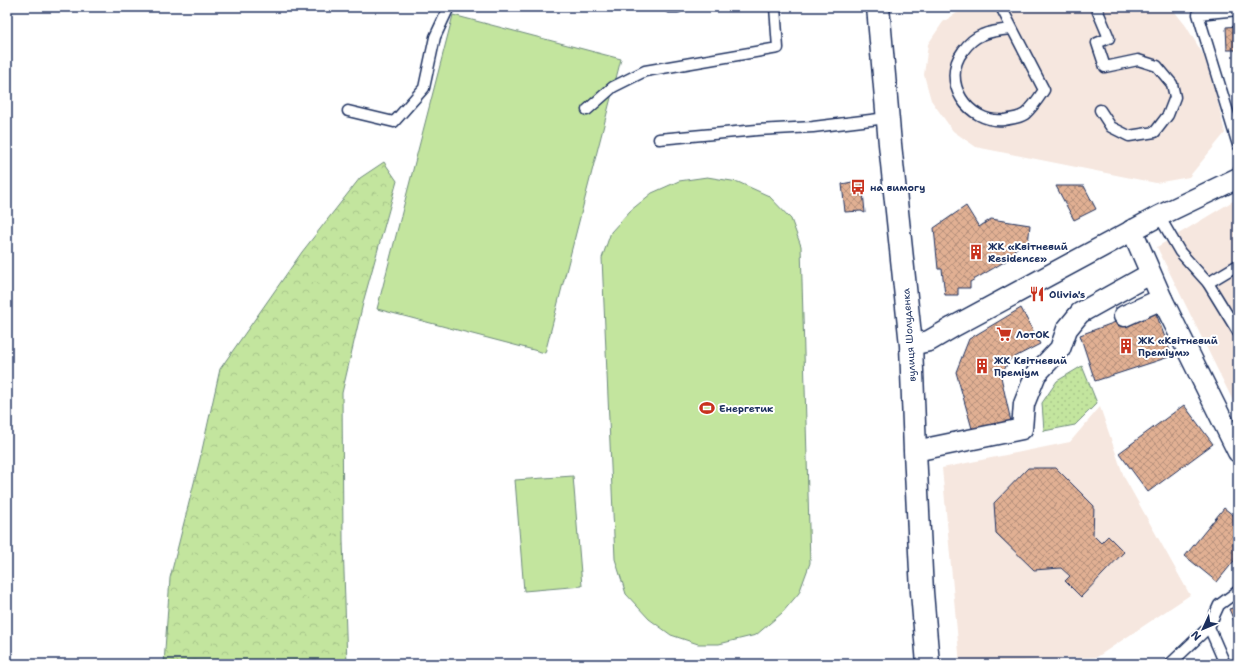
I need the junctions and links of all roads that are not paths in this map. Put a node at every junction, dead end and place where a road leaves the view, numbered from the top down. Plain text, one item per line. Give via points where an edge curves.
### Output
1 (450, 7) edge
2 (669, 7) edge
3 (678, 7) edge
4 (775, 7) edge
5 (878, 7) edge
6 (1001, 7) edge
7 (1096, 7) edge
8 (1238, 10) edge
9 (1012, 29) junction
10 (587, 110) dead end
11 (1100, 110) dead end
12 (348, 111) dead end
13 (887, 118) junction
14 (659, 139) dead end
15 (1238, 145) edge
16 (1238, 178) edge
17 (1160, 216) junction
18 (1132, 230) junction
19 (1238, 265) edge
20 (1150, 274) junction
21 (1208, 283) junction
22 (1162, 299) junction
23 (1124, 316) dead end
24 (1238, 332) edge
25 (911, 345) junction
26 (915, 451) junction
27 (1238, 452) edge
28 (1238, 591) edge
29 (1209, 627) junction
30 (928, 664) edge
31 (1170, 664) edge
32 (1225, 664) edge

1 - 12 lane via 435,37 424,88 394,122
2 - 3 lane
4 - 10 lane via 778,48 645,71 614,87
5 - 13 main road, вулиця Шолуденка
6 - 9 lane
7 - 11 lane via 1109,38 1097,43 1105,67 1138,60 1157,66 1172,84 1175,97 1168,115 1155,132 1129,136 1111,127
8 - 15 lane via 1198,14
9 - 9 lane via 1044,90 1036,103 1024,114 1013,119 986,119 968,107 959,94 955,79 957,64 969,43 982,35
13 - 14 lane via 813,127
13 - 25 main road, вулиця Шолуденка
16 - 17 street
17 - 18 street
17 - 21 lane via 1180,252
18 - 20 street
18 - 25 street via 929,341
19 - 21 lane
20 - 22 street
20 - 26 street via 1080,313 1068,329 1060,349 1036,374 1024,404 1022,429
21 - 24 lane
22 - 23 street
22 - 27 street
25 - 26 main road, вулиця Шолуденка
26 - 30 main road, вулиця Шолуденка
28 - 29 lane via 1219,604
29 - 31 lane
29 - 32 lane

